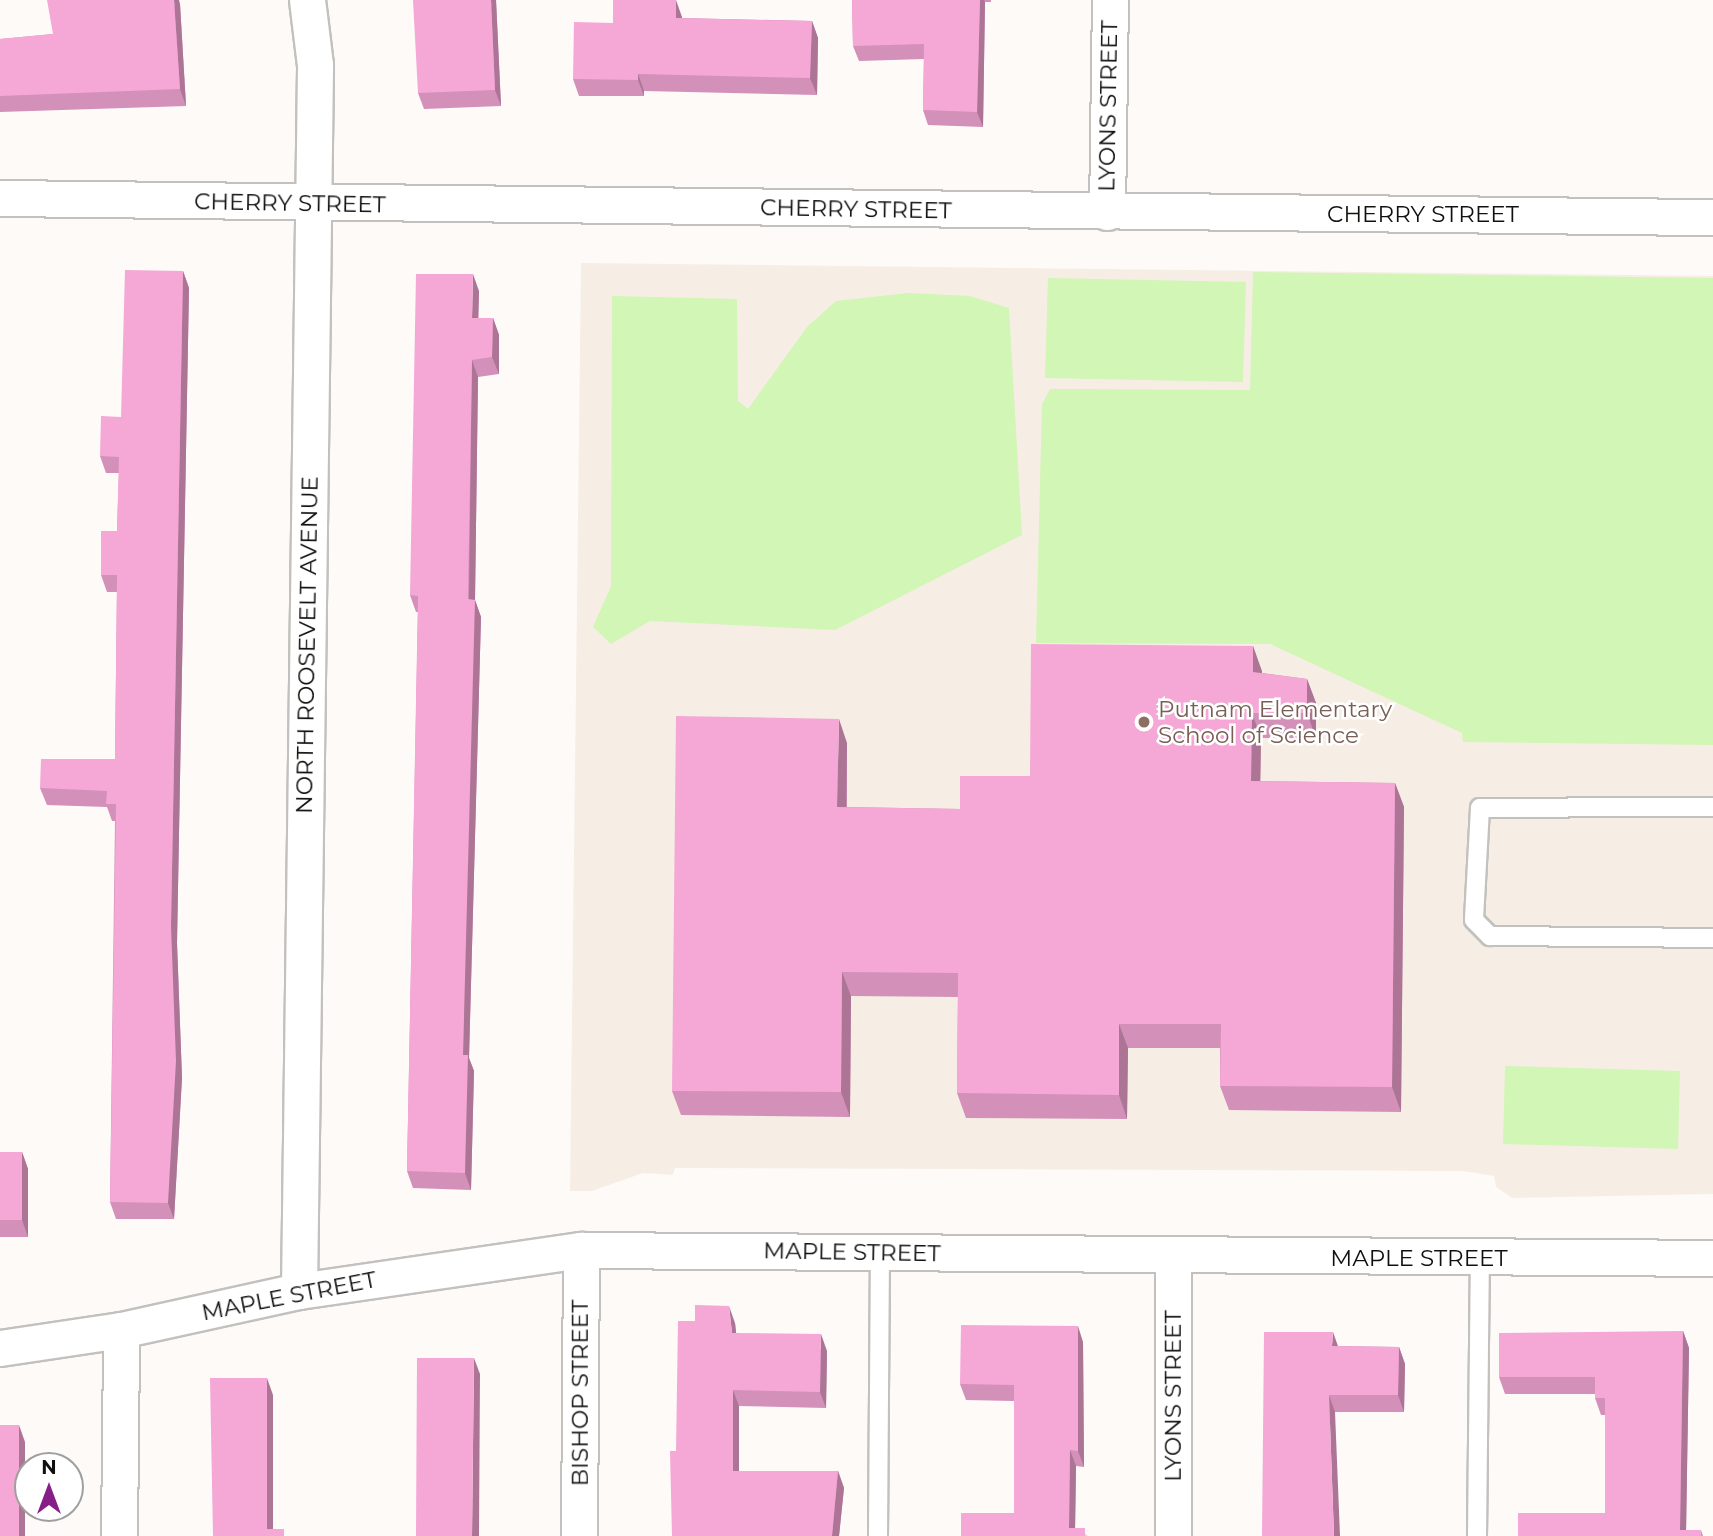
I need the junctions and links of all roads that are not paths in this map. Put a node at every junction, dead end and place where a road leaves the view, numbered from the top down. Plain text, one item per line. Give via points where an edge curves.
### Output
1 (307, 0) edge
2 (1110, 0) edge
3 (0, 198) edge
4 (313, 203) junction
5 (1107, 212) junction
6 (1713, 217) edge
7 (1713, 807) edge
8 (1713, 939) edge
9 (581, 1250) junction
10 (880, 1252) junction
11 (1173, 1256) junction
12 (1713, 1258) edge
13 (1480, 1259) junction
14 (299, 1292) junction
15 (121, 1331) junction
16 (0, 1348) edge
17 (119, 1536) edge
18 (579, 1536) edge
19 (878, 1536) edge
20 (1173, 1536) edge
21 (1477, 1536) edge

1 - 4 street, NORTH ROOSEVELT AVENUE via 315,65
2 - 5 street, LYONS STREET
3 - 4 street, CHERRY STREET
4 - 5 street, CHERRY STREET
4 - 14 street, NORTH ROOSEVELT AVENUE
5 - 6 street, CHERRY STREET
7 - 8 lane via 1480,808 1474,920 1490,936
9 - 10 street, MAPLE STREET
9 - 14 street, MAPLE STREET
9 - 18 street, BISHOP STREET
10 - 11 street, MAPLE STREET
10 - 19 lane
11 - 13 street, MAPLE STREET
11 - 20 street, LYONS STREET
12 - 13 street, MAPLE STREET
13 - 21 lane
14 - 15 street, MAPLE STREET
15 - 16 street, MAPLE STREET
15 - 17 street

